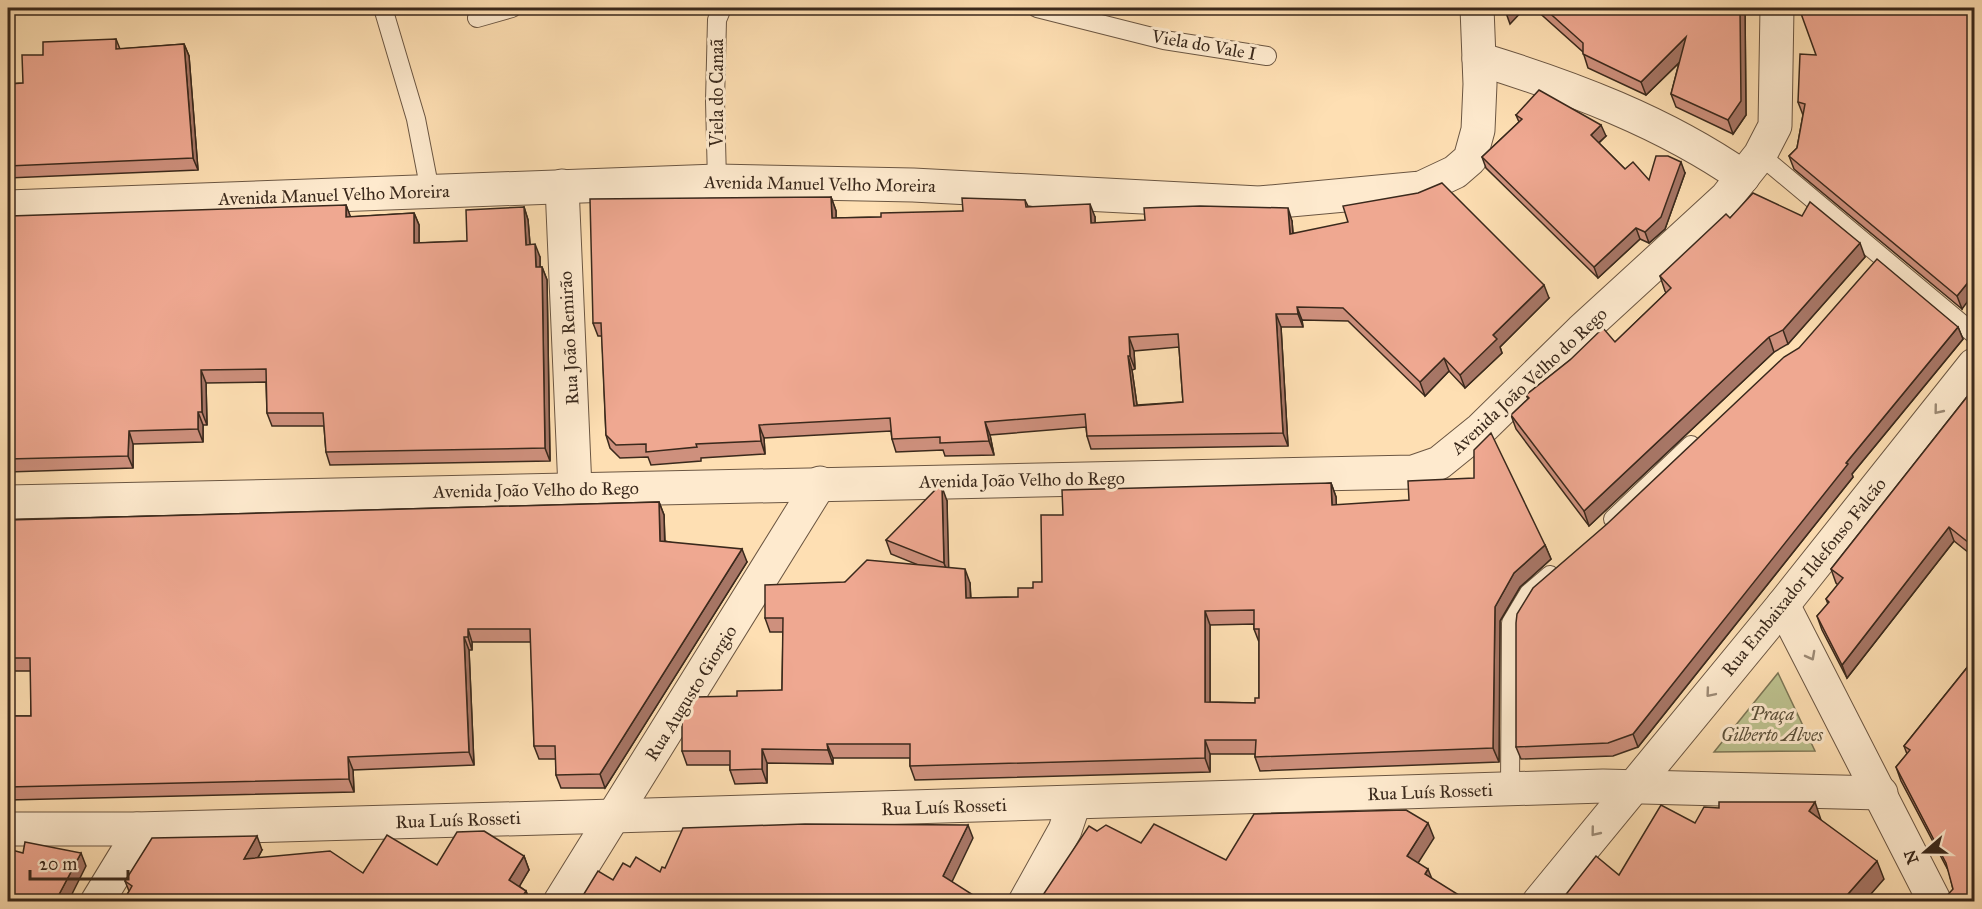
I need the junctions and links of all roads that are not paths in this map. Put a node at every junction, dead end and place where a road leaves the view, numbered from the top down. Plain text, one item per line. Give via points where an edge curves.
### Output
1 (383, 8) edge
2 (512, 8) edge
3 (722, 8) edge
4 (1037, 8) edge
5 (1478, 8) edge
6 (1777, 8) edge
7 (477, 18) dead end
8 (1267, 56) dead end
9 (1479, 59) junction
10 (1751, 166) junction
11 (717, 181) junction
12 (562, 186) junction
13 (430, 191) junction
14 (8, 207) edge
15 (1974, 334) edge
16 (1974, 365) edge
17 (1702, 435) edge
18 (820, 483) junction
19 (575, 489) junction
20 (8, 502) edge
21 (1604, 528) edge
22 (1562, 564) edge
23 (1783, 605) junction
24 (1631, 787) junction
25 (1510, 789) junction
26 (1881, 793) junction
27 (1074, 803) junction
28 (614, 816) junction
29 (8, 829) edge
30 (137, 829) junction
31 (97, 902) edge
32 (560, 902) edge
33 (1025, 902) edge
34 (1539, 902) edge
35 (1935, 902) edge

1 - 13 lane via 416,119
2 - 7 lane
3 - 11 lane, Viela do Canaã via 717,20
4 - 8 lane, Viela do Vale I via 1164,40
5 - 9 street, Avenida Manuel Velho Moreira
6 - 10 street, Avenida João Velho do Rego via 1775,126
9 - 10 street via 1598,100 1710,155
9 - 11 street, Avenida Manuel Velho Moreira via 1478,130 1470,159 1455,172 1421,188 1259,203 913,185
10 - 15 lane
10 - 18 street, Avenida João Velho do Rego via 1726,198 1481,429 1439,463 1413,472
11 - 12 street, Avenida Manuel Velho Moreira
12 - 13 street, Avenida Manuel Velho Moreira
12 - 19 street, Rua João Remirão
13 - 14 street, Avenida Manuel Velho Moreira
16 -> 23 street, Rua Embaixador Ildefonso Falcão
17 - 21 lane
18 - 19 street, Avenida João Velho do Rego
18 - 28 street, Rua Augusto Giorgio
19 - 20 street, Avenida João Velho do Rego
22 - 25 lane via 1529,593 1511,623
23 -> 24 street, Rua Embaixador Ildefonso Falcão
23 -> 26 street
24 - 25 street, Rua Luís Rosseti
24 - 26 street, Rua Luís Rosseti
24 -> 34 street, Rua Embaixador Ildefonso Falcão
25 - 27 street, Rua Luís Rosseti
26 - 35 street
27 - 28 street, Rua Luís Rosseti
27 - 33 street via 1065,830
28 - 30 street, Rua Luís Rosseti
28 - 32 street, Rua Augusto Giorgio
29 - 30 street, Rua Luís Rosseti
30 - 31 street

